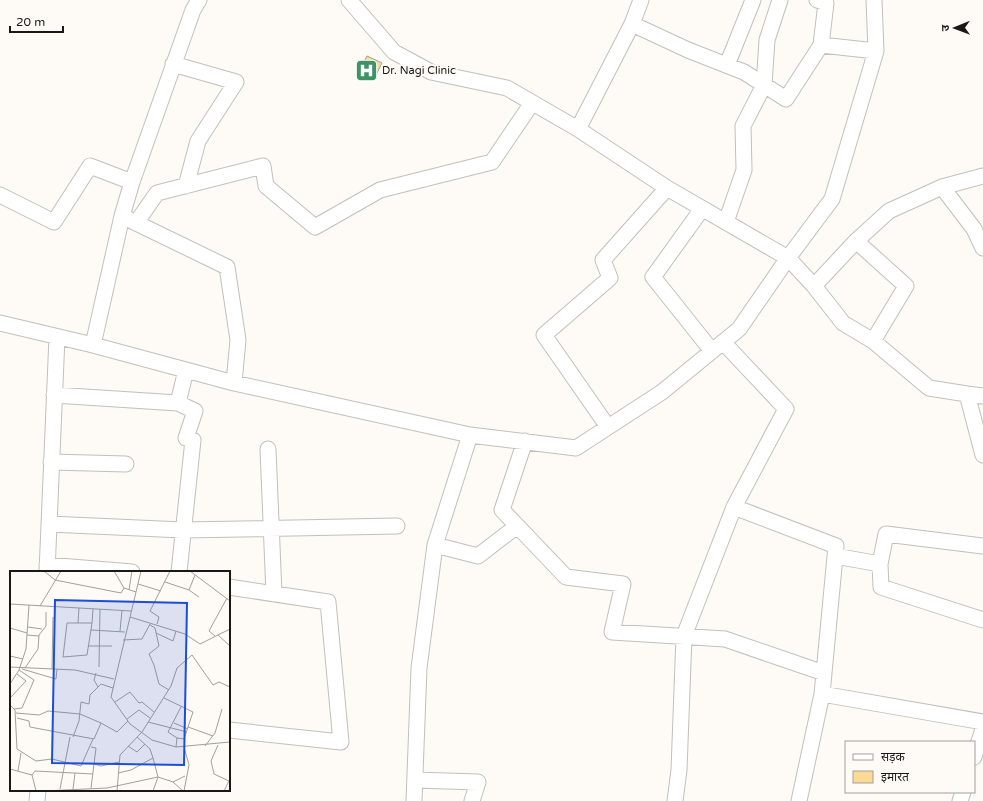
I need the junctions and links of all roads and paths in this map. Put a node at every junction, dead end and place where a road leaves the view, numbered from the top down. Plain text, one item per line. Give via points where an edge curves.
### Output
1 (199, 0) edge
2 (349, 0) edge
3 (641, 0) edge
4 (753, 0) edge
5 (780, 0) edge
6 (817, 0) edge
7 (877, 1) edge
8 (632, 24) junction
9 (822, 45) junction
10 (876, 51) junction
11 (173, 64) junction
12 (727, 65) junction
13 (764, 86) junction
14 (532, 103) junction
15 (578, 129) junction
16 (983, 176) edge
17 (132, 182) junction
18 (186, 186) junction
19 (942, 187) junction
20 (667, 188) junction
21 (0, 195) edge
22 (702, 209) junction
23 (122, 216) junction
24 (726, 222) junction
25 (136, 223) junction
26 (856, 241) junction
27 (983, 248) edge
28 (788, 258) junction
29 (814, 286) junction
30 (0, 323) edge
31 (57, 337) junction
32 (874, 341) junction
33 (93, 345) junction
34 (718, 346) junction
35 (186, 370) junction
36 (234, 383) junction
37 (967, 394) junction
38 (54, 395) junction
39 (983, 396) edge
40 (178, 403) junction
41 (608, 427) junction
42 (470, 434) junction
43 (524, 441) junction
44 (268, 449) dead end
45 (983, 455) edge
46 (51, 462) junction
47 (126, 464) dead end
48 (734, 507) junction
49 (49, 524) junction
50 (397, 526) dead end
51 (517, 526) junction
52 (271, 528) junction
53 (183, 530) junction
54 (435, 545) junction
55 (983, 545) edge
56 (835, 556) junction
57 (880, 564) junction
58 (47, 568) edge
59 (111, 571) edge
60 (179, 571) edge
61 (230, 587) edge
62 (274, 594) junction
63 (983, 620) edge
64 (684, 636) junction
65 (824, 673) junction
66 (822, 694) junction
67 (983, 722) edge
68 (983, 729) edge
69 (230, 730) edge
70 (975, 754) edge
71 (415, 780) junction
72 (38, 791) edge
73 (37, 801) edge
74 (414, 801) edge
75 (472, 801) edge
76 (675, 801) edge
77 (799, 801) edge

1 - 11 street via 192,10
2 - 14 street via 394,52 431,72 508,88
3 - 8 street
4 - 12 street
5 - 13 street via 767,40
6 - 9 street via 826,3
7 - 10 street
8 - 12 street
8 - 15 street
9 - 10 street
9 - 13 street via 786,99
10 - 28 street via 832,199
11 - 17 street
11 - 18 street via 236,82 198,141
12 - 13 street via 744,72
13 - 24 street via 743,126 744,170
14 - 15 street
14 - 18 street via 492,162 380,190 315,228 266,186 263,166
15 - 20 street
16 - 19 street
17 - 21 street via 90,166 54,222
17 - 23 street
18 - 25 street via 157,193
19 - 26 street via 889,210
19 - 27 street via 974,229
20 - 22 street
20 - 41 street via 603,260 610,278 544,335
22 - 24 street
22 - 34 street via 653,277
23 - 25 street
23 - 33 street
24 - 28 street
25 - 36 street via 227,267 238,340
26 - 29 street
26 - 32 street via 906,286
28 - 29 street
28 - 34 street via 740,329
29 - 32 street via 843,323
30 - 31 street
31 - 33 street
31 - 38 street
32 - 37 street via 929,388
33 - 35 street
34 - 41 street via 662,392
34 - 48 street via 786,409
35 - 36 street
35 - 40 street
36 - 42 street
37 - 39 street
37 - 45 street
38 - 40 street
38 - 46 street
40 - 53 street via 194,412 186,438 193,440
41 - 43 street via 576,448
42 - 43 street
42 - 54 street
43 - 51 street via 502,510
44 - 52 street
46 - 47 street
46 - 49 street
48 - 56 street via 836,546
48 - 64 street
49 - 53 street
49 - 58 street
50 - 52 street
51 - 54 street via 478,556
51 - 64 street via 566,577 623,584 612,632
52 - 53 street
52 - 62 street
53 - 60 street
54 - 71 street via 419,668
55 - 57 street via 886,534
56 - 57 street
56 - 65 street
57 - 63 street via 881,587
58 - 59 street
61 - 62 street
62 - 69 street via 328,602 341,742
64 - 65 street via 725,639
64 - 76 street via 679,770
65 - 66 street
66 - 67 street
66 - 77 street
68 - 70 street
71 - 74 street
71 - 75 street via 478,782
72 - 73 street

